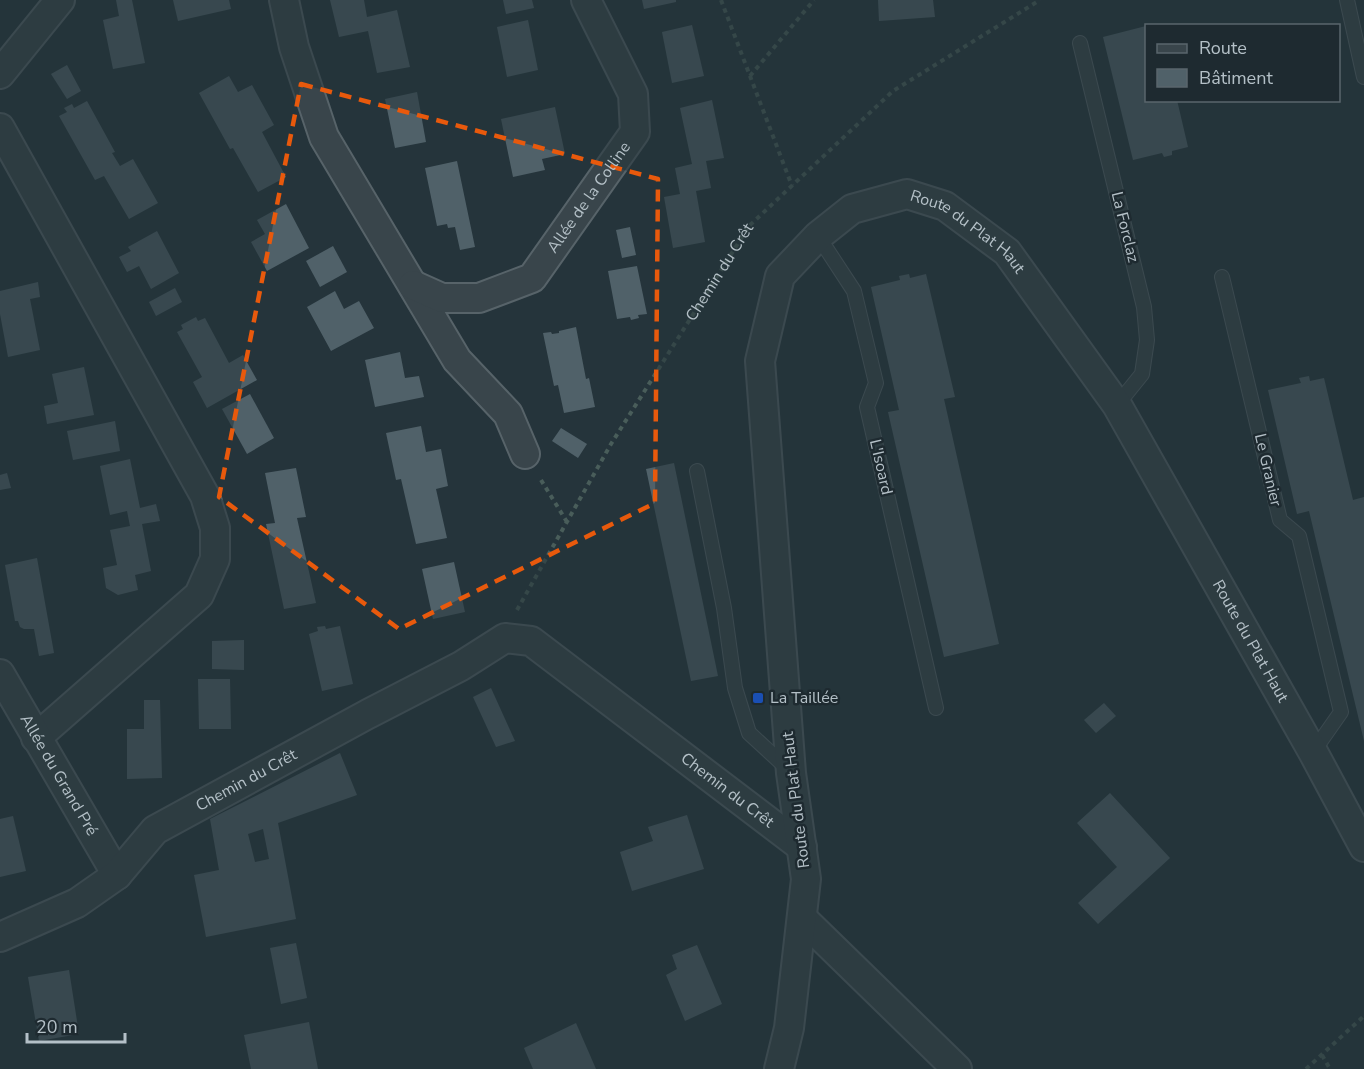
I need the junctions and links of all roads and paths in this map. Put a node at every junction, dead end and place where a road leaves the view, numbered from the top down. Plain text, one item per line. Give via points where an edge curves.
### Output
1 (60, 0) edge
2 (284, 0) edge
3 (586, 0) edge
4 (721, 0) edge
5 (814, 0) edge
6 (1040, 0) edge
7 (1347, 0) edge
8 (1080, 43) dead end
9 (0, 74) edge
10 (750, 76) junction
11 (1364, 77) edge
12 (0, 128) edge
13 (792, 186) junction
14 (818, 236) junction
15 (1222, 278) dead end
16 (413, 285) junction
17 (1117, 405) junction
18 (525, 454) joint
19 (697, 471) dead end
20 (567, 522) junction
21 (505, 638) junction
22 (0, 674) edge
23 (936, 708) dead end
24 (36, 738) junction
25 (1312, 752) junction
26 (791, 773) junction
27 (802, 847) junction
28 (1364, 847) edge
29 (117, 875) junction
30 (802, 918) junction
31 (0, 937) edge
32 (1364, 1016) edge
33 (1322, 1055) junction
34 (779, 1069) edge
35 (957, 1069) edge
36 (1306, 1069) edge
37 (1330, 1069) edge

1 - 9 street
2 - 16 street via 294,47 324,137
3 - 16 street, Allée de la Colline via 633,94 635,132 532,278 479,298 442,298
4 - 10 path
5 - 10 path
6 - 13 path, Chemin du Crêt via 893,91
7 - 11 lane
8 - 17 lane, La Forclaz via 1144,307 1147,340 1142,374
10 - 13 path
12 - 24 street via 205,496 215,528 215,559 199,595
13 - 20 path, Chemin du Crêt via 748,226 611,444
14 - 17 street, Route du Plat Haut via 852,209 907,194 945,206 1007,252
14 - 23 lane, L'Isoard via 854,291 876,383 867,407
14 - 26 street, Route du Plat Haut via 780,276 760,361
15 - 25 lane, Le Granier via 1280,520 1299,536 1341,712
16 - 18 street via 457,360 508,414
17 - 25 street, Route du Plat Haut
18 - 20 path
19 - 26 lane via 735,688 749,733
20 - 21 path, Chemin du Crêt via 517,608
21 - 27 street, Chemin du Crêt via 531,641
21 - 29 street, Chemin du Crêt via 461,666 155,830
22 - 24 street, Allée du Grand Pré
24 - 29 street, Allée du Grand Pré
25 - 28 street, Route du Plat Haut
26 - 27 street, Route du Plat Haut
27 - 30 street, Route du Plat Haut via 806,879
29 - 31 street, Chemin du Crêt via 76,903
30 - 34 street, Route du Plat Haut via 789,1028
30 - 35 street
32 - 33 path
33 - 36 path
33 - 37 path

